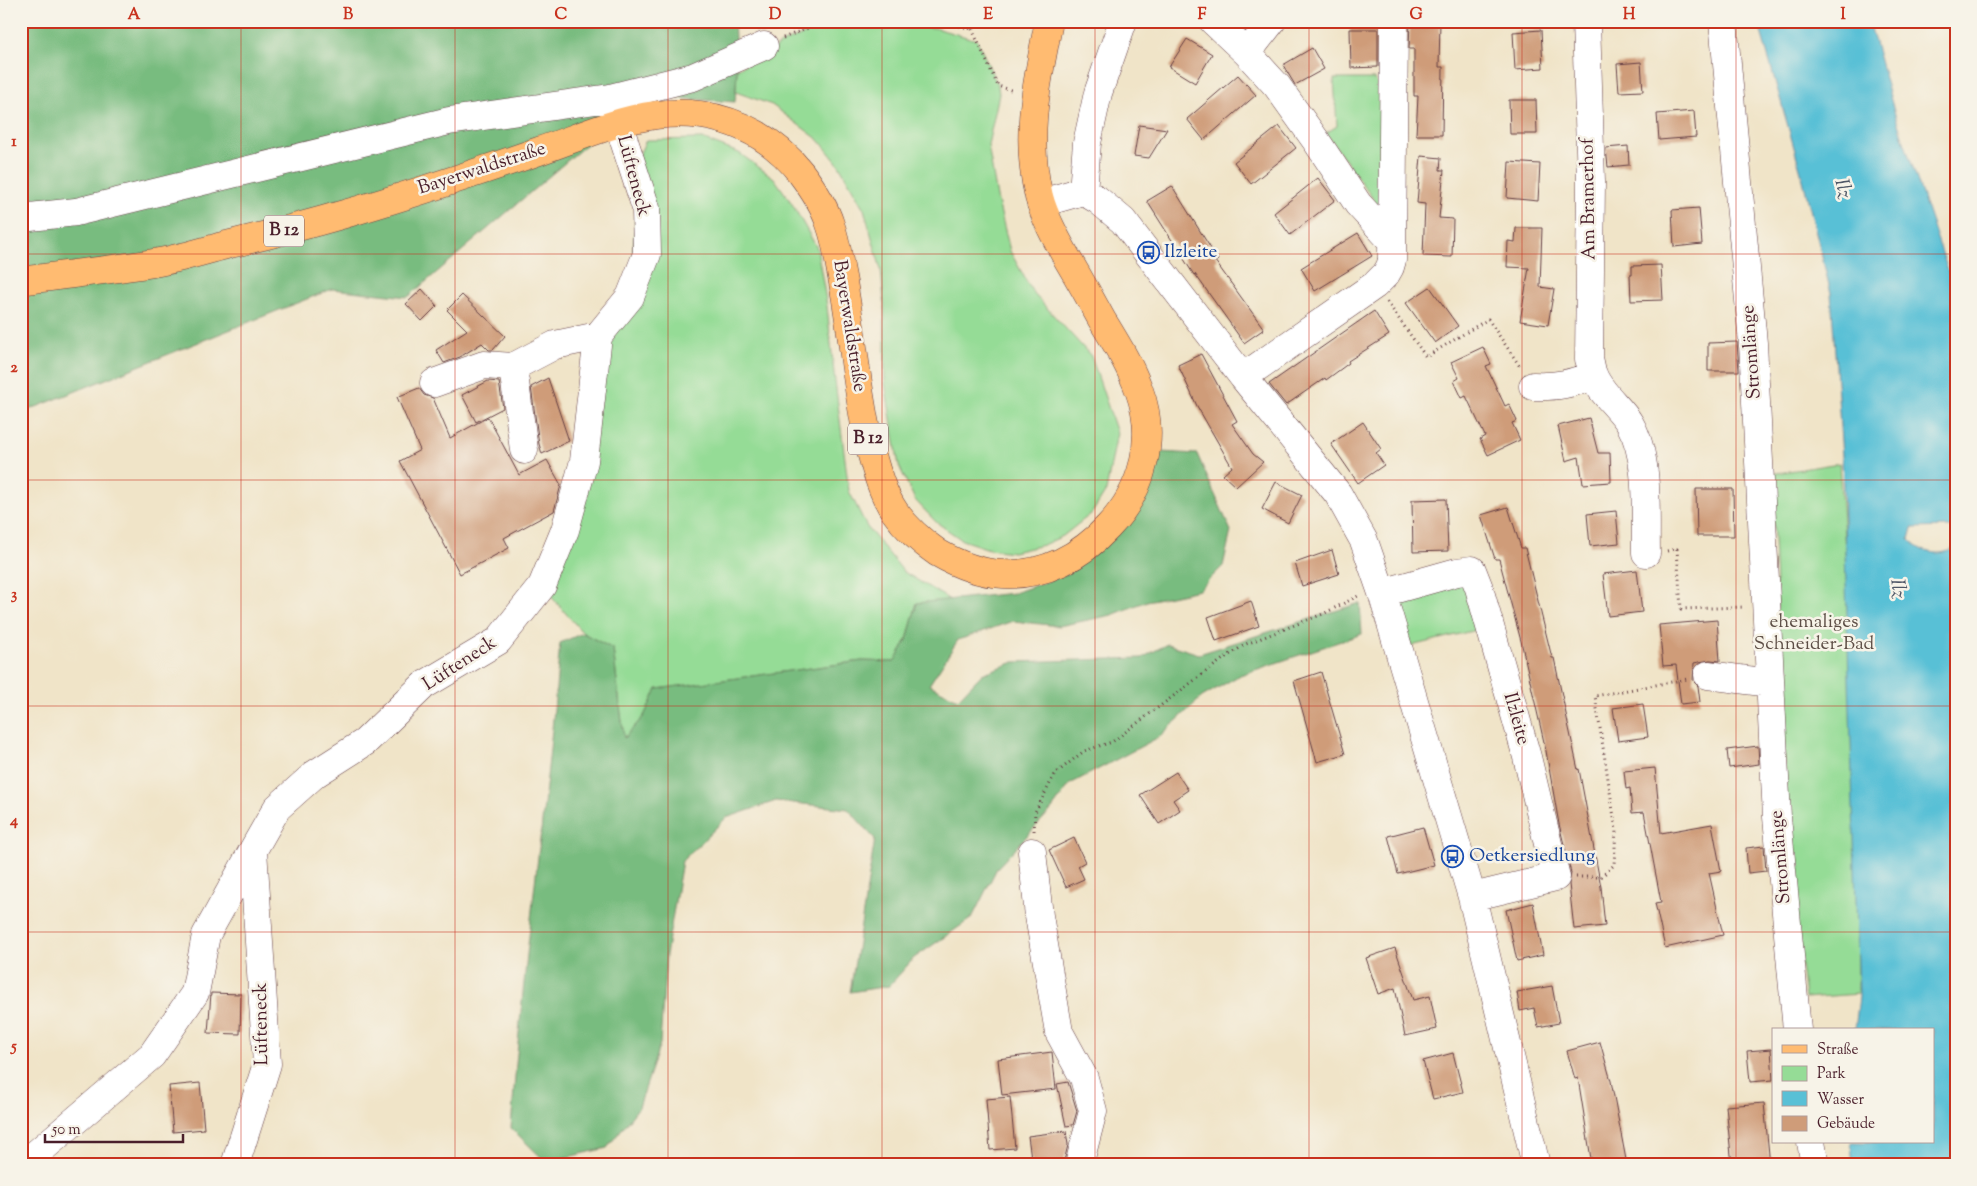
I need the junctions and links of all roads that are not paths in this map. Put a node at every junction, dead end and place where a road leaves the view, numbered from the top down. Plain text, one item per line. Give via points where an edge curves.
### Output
1 (1049, 21) edge
2 (1123, 21) edge
3 (1213, 21) edge
4 (1272, 21) edge
5 (1394, 21) edge
6 (1586, 21) edge
7 (1723, 21) edge
8 (764, 46) road end
9 (1247, 52) junction
10 (614, 110) junction
11 (1083, 191) junction
12 (1041, 203) junction
13 (21, 218) edge
14 (1391, 240) junction
15 (21, 281) edge
16 (598, 336) junction
17 (513, 367) junction
18 (1593, 376) junction
19 (1243, 377) junction
20 (434, 383) dead end
21 (1533, 386) road end
22 (524, 450) dead end
23 (1646, 553) dead end
24 (1372, 593) junction
25 (1708, 675) road end
26 (1770, 683) junction
27 (252, 850) junction
28 (1032, 852) dead end
29 (1472, 897) junction
30 (1797, 1028) edge
31 (1812, 1144) edge
32 (23, 1165) edge
33 (236, 1165) edge
34 (1079, 1165) edge
35 (1536, 1165) edge
36 (1815, 1165) edge

1 - 12 main road, Bayerwaldstraße / B 12 via 1031,137 1032,166
2 - 11 street via 1096,102 1087,143
3 - 9 street
4 - 9 street
5 - 14 street
6 - 18 street, Am Bramerhof via 1591,182 1590,359
7 - 26 street, Stromlänge via 1753,343
8 - 10 street
9 - 14 street via 1318,142 1358,204
10 - 12 main road, Bayerwaldstraße / B 12 via 720,119 761,136 793,164 818,197 834,236 850,313 865,427 882,488 893,509 913,534 934,550 956,562 1002,574 1048,568 1065,561 1097,538 1114,521 1138,485 1147,440 1142,396 1130,367 1061,246
10 - 13 street via 450,121 76,212
10 - 15 main road, Bayerwaldstraße / B 12 via 539,151 341,215 161,262
10 - 16 street, Lüfteneck via 646,208 647,254 630,297
11 - 12 street
11 - 19 street via 1122,221
14 - 19 street via 1390,267 1375,285
16 - 17 street via 555,345
16 - 27 street, Lüfteneck via 584,460 565,530 542,586 498,641 424,685 365,742 315,774 277,808
17 - 20 street via 484,365
17 - 22 street
18 - 21 street via 1571,384
18 - 23 street via 1617,405 1638,444 1643,466
19 - 24 street via 1338,494 1364,541
24 - 29 street
24 - 29 street, Ilzleite via 1472,570 1479,588 1527,757 1556,877
25 - 26 street
26 - 30 street, Stromlänge via 1777,817
27 - 32 street, Lüfteneck via 206,935 195,992 152,1055
27 - 33 street, Lüfteneck via 267,1064
28 - 34 street via 1039,916 1060,1032 1084,1078 1093,1111
29 - 35 street
31 - 36 street

